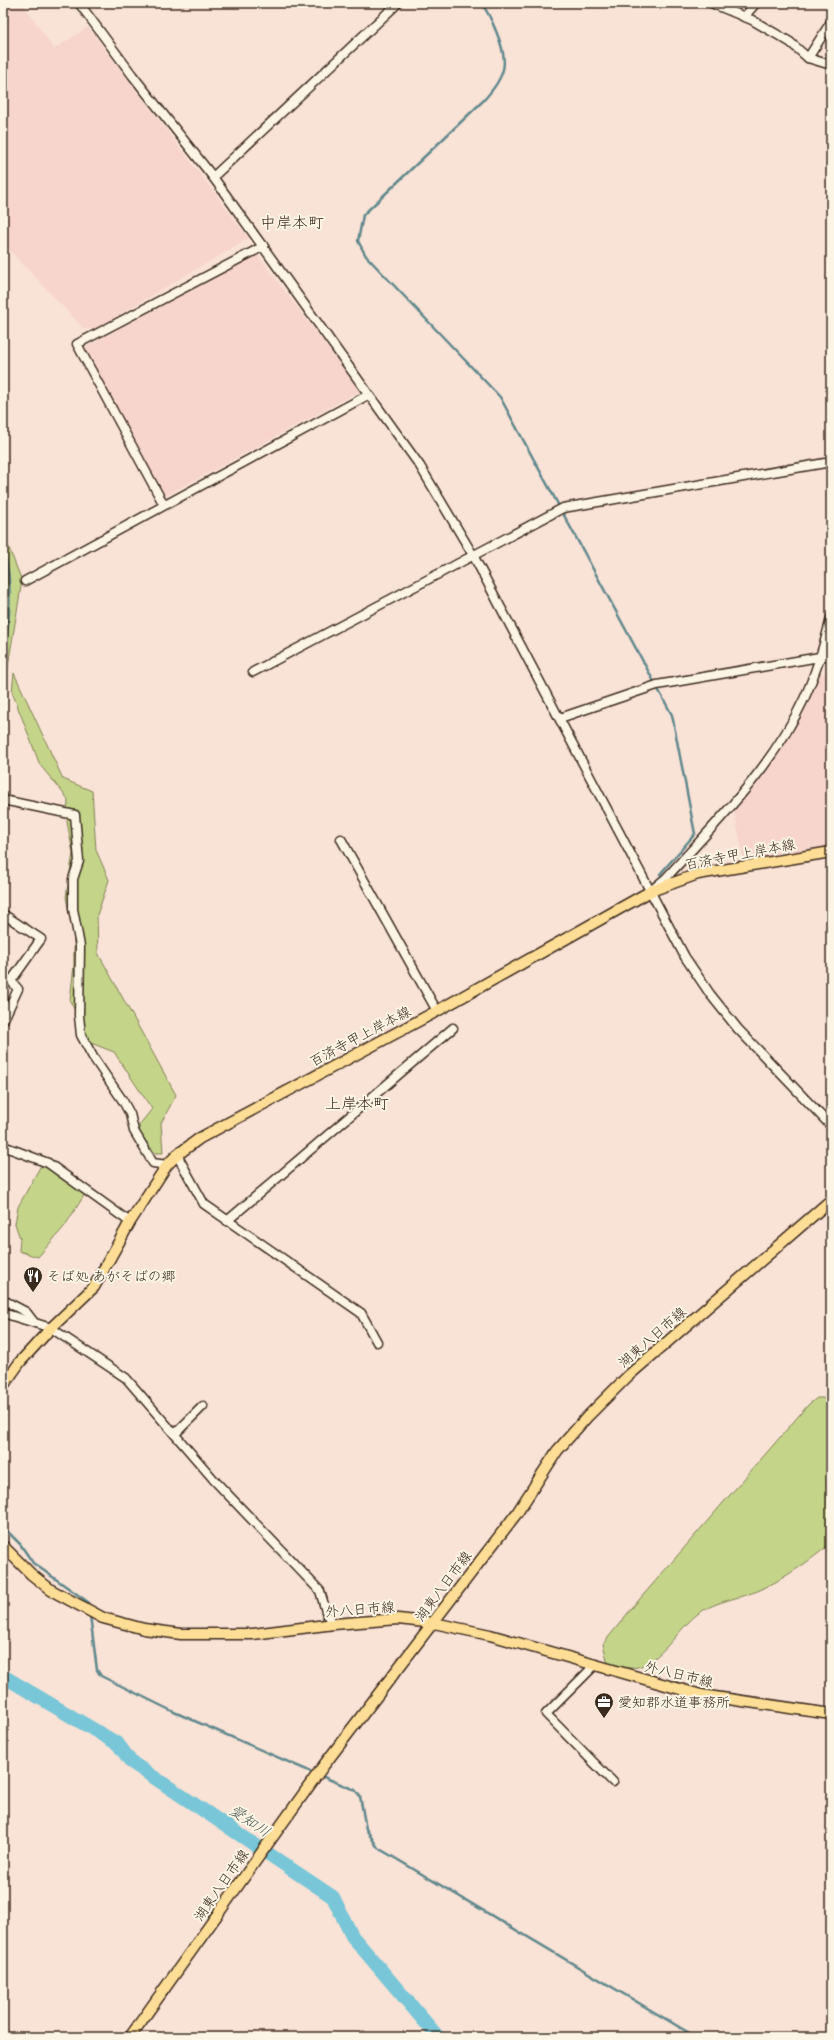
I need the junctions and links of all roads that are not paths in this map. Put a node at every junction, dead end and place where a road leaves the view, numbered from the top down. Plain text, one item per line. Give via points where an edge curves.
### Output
1 (78, 3) edge
2 (398, 3) edge
3 (711, 3) edge
4 (756, 3) edge
5 (744, 17) junction
6 (831, 22) edge
7 (808, 58) junction
8 (831, 65) edge
9 (213, 177) junction
10 (264, 246) junction
11 (368, 395) junction
12 (831, 462) edge
13 (164, 505) junction
14 (473, 555) junction
15 (25, 581) dead end
16 (831, 618) edge
17 (831, 655) edge
18 (820, 657) junction
19 (253, 672) dead end
20 (560, 718) junction
21 (3, 800) edge
22 (341, 839) dead end
23 (831, 852) edge
24 (650, 891) junction
25 (3, 914) edge
26 (437, 1011) junction
27 (3, 1021) edge
28 (453, 1028) dead end
29 (831, 1126) edge
30 (3, 1146) edge
31 (177, 1155) junction
32 (167, 1165) junction
33 (831, 1200) edge
34 (226, 1221) junction
35 (130, 1222) junction
36 (3, 1300) edge
37 (3, 1313) edge
38 (34, 1322) junction
39 (51, 1328) junction
40 (377, 1342) dead end
41 (3, 1386) edge
42 (203, 1406) dead end
43 (175, 1434) junction
44 (3, 1546) edge
45 (434, 1623) junction
46 (334, 1624) junction
47 (594, 1666) junction
48 (831, 1714) edge
49 (613, 1782) dead end
50 (130, 2037) edge

1 - 9 street
2 - 9 street
3 - 5 street
4 - 5 street
5 - 7 street via 790,42
6 - 7 street
7 - 8 street
9 - 10 street
10 - 11 street
10 - 13 street via 77,344
11 - 13 street
11 - 14 street via 420,466
12 - 14 street via 564,508
13 - 15 street
14 - 19 street
14 - 20 street
16 - 18 street
17 - 18 street
18 - 20 street via 657,685
18 - 24 street via 804,699 750,785 666,878
20 - 24 street
21 - 32 street via 75,815 79,861 73,879 72,909 80,946 81,1035 123,1101 130,1114 134,1131 153,1163
22 - 26 street
23 - 24 main road, 百済寺甲上岸本線 via 698,874
24 - 26 main road, 百済寺甲上岸本線
24 - 29 street via 685,957 710,994 738,1029
25 - 27 street via 40,939 11,981 18,989
26 - 31 main road, 百済寺甲上岸本線 via 200,1138
28 - 34 street
30 - 35 street via 48,1163
31 - 32 main road, 百済寺甲上岸本線
31 - 34 street via 204,1204
32 - 35 main road, 百済寺甲上岸本線
33 - 45 main road, 湖東八日市線 via 628,1376 586,1417 558,1451 516,1513
34 - 40 street via 361,1313
35 - 39 main road, 百済寺甲上岸本線 via 94,1287
36 - 38 street via 26,1312
37 - 38 street
38 - 39 street
39 - 41 main road, 百済寺甲上岸本線 via 20,1362
39 - 43 street via 126,1378
42 - 43 street
43 - 46 street via 215,1481 320,1590 327,1615
44 - 46 main road, 外八日市線 via 51,1590 103,1618 144,1629 181,1634 253,1634
45 - 46 main road, 外八日市線 via 398,1619
45 - 47 main road, 外八日市線 via 490,1635
45 - 50 main road, 湖東八日市線 via 324,1765
47 - 48 main road, 外八日市線 via 701,1695
47 - 49 street via 546,1714

